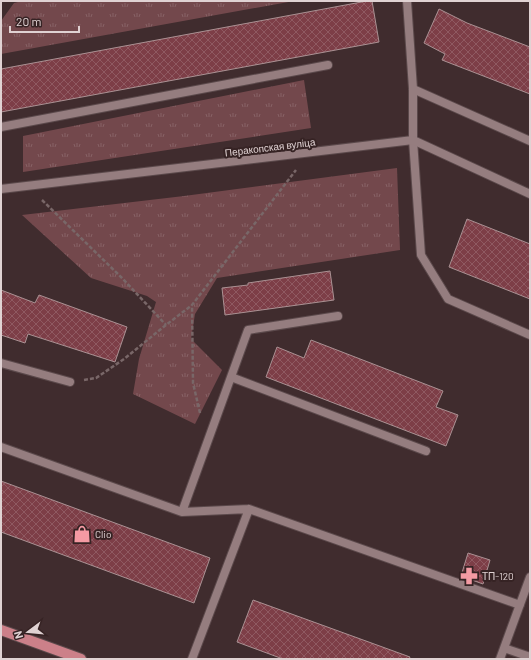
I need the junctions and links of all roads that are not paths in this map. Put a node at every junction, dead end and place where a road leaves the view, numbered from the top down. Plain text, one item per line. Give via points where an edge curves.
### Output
1 (407, 1) edge
2 (328, 64) dead end
3 (413, 89) junction
4 (1, 127) edge
5 (413, 140) junction
6 (530, 141) edge
7 (1, 189) edge
8 (530, 194) edge
9 (338, 316) dead end
10 (530, 334) edge
11 (1, 363) edge
12 (231, 377) junction
13 (70, 382) road end
14 (1, 447) edge
15 (426, 451) dead end
16 (249, 509) junction
17 (182, 512) junction
18 (530, 577) edge
19 (520, 605) junction
20 (1, 630) edge
21 (504, 648) junction
22 (530, 657) edge
23 (81, 659) edge
24 (192, 659) edge
25 (500, 659) edge

1 - 3 street
2 - 4 street
3 - 5 street
3 - 6 street
5 - 7 street, Перакопская вуліца
5 - 8 street
5 - 10 street via 421,255 448,299
9 - 12 street via 248,330
11 - 13 street
12 - 15 street
12 - 17 street
14 - 17 street
16 - 17 street
16 - 19 street
16 - 24 street
18 - 19 street
19 - 21 street
20 - 23 main road
21 - 22 street
21 - 25 street

